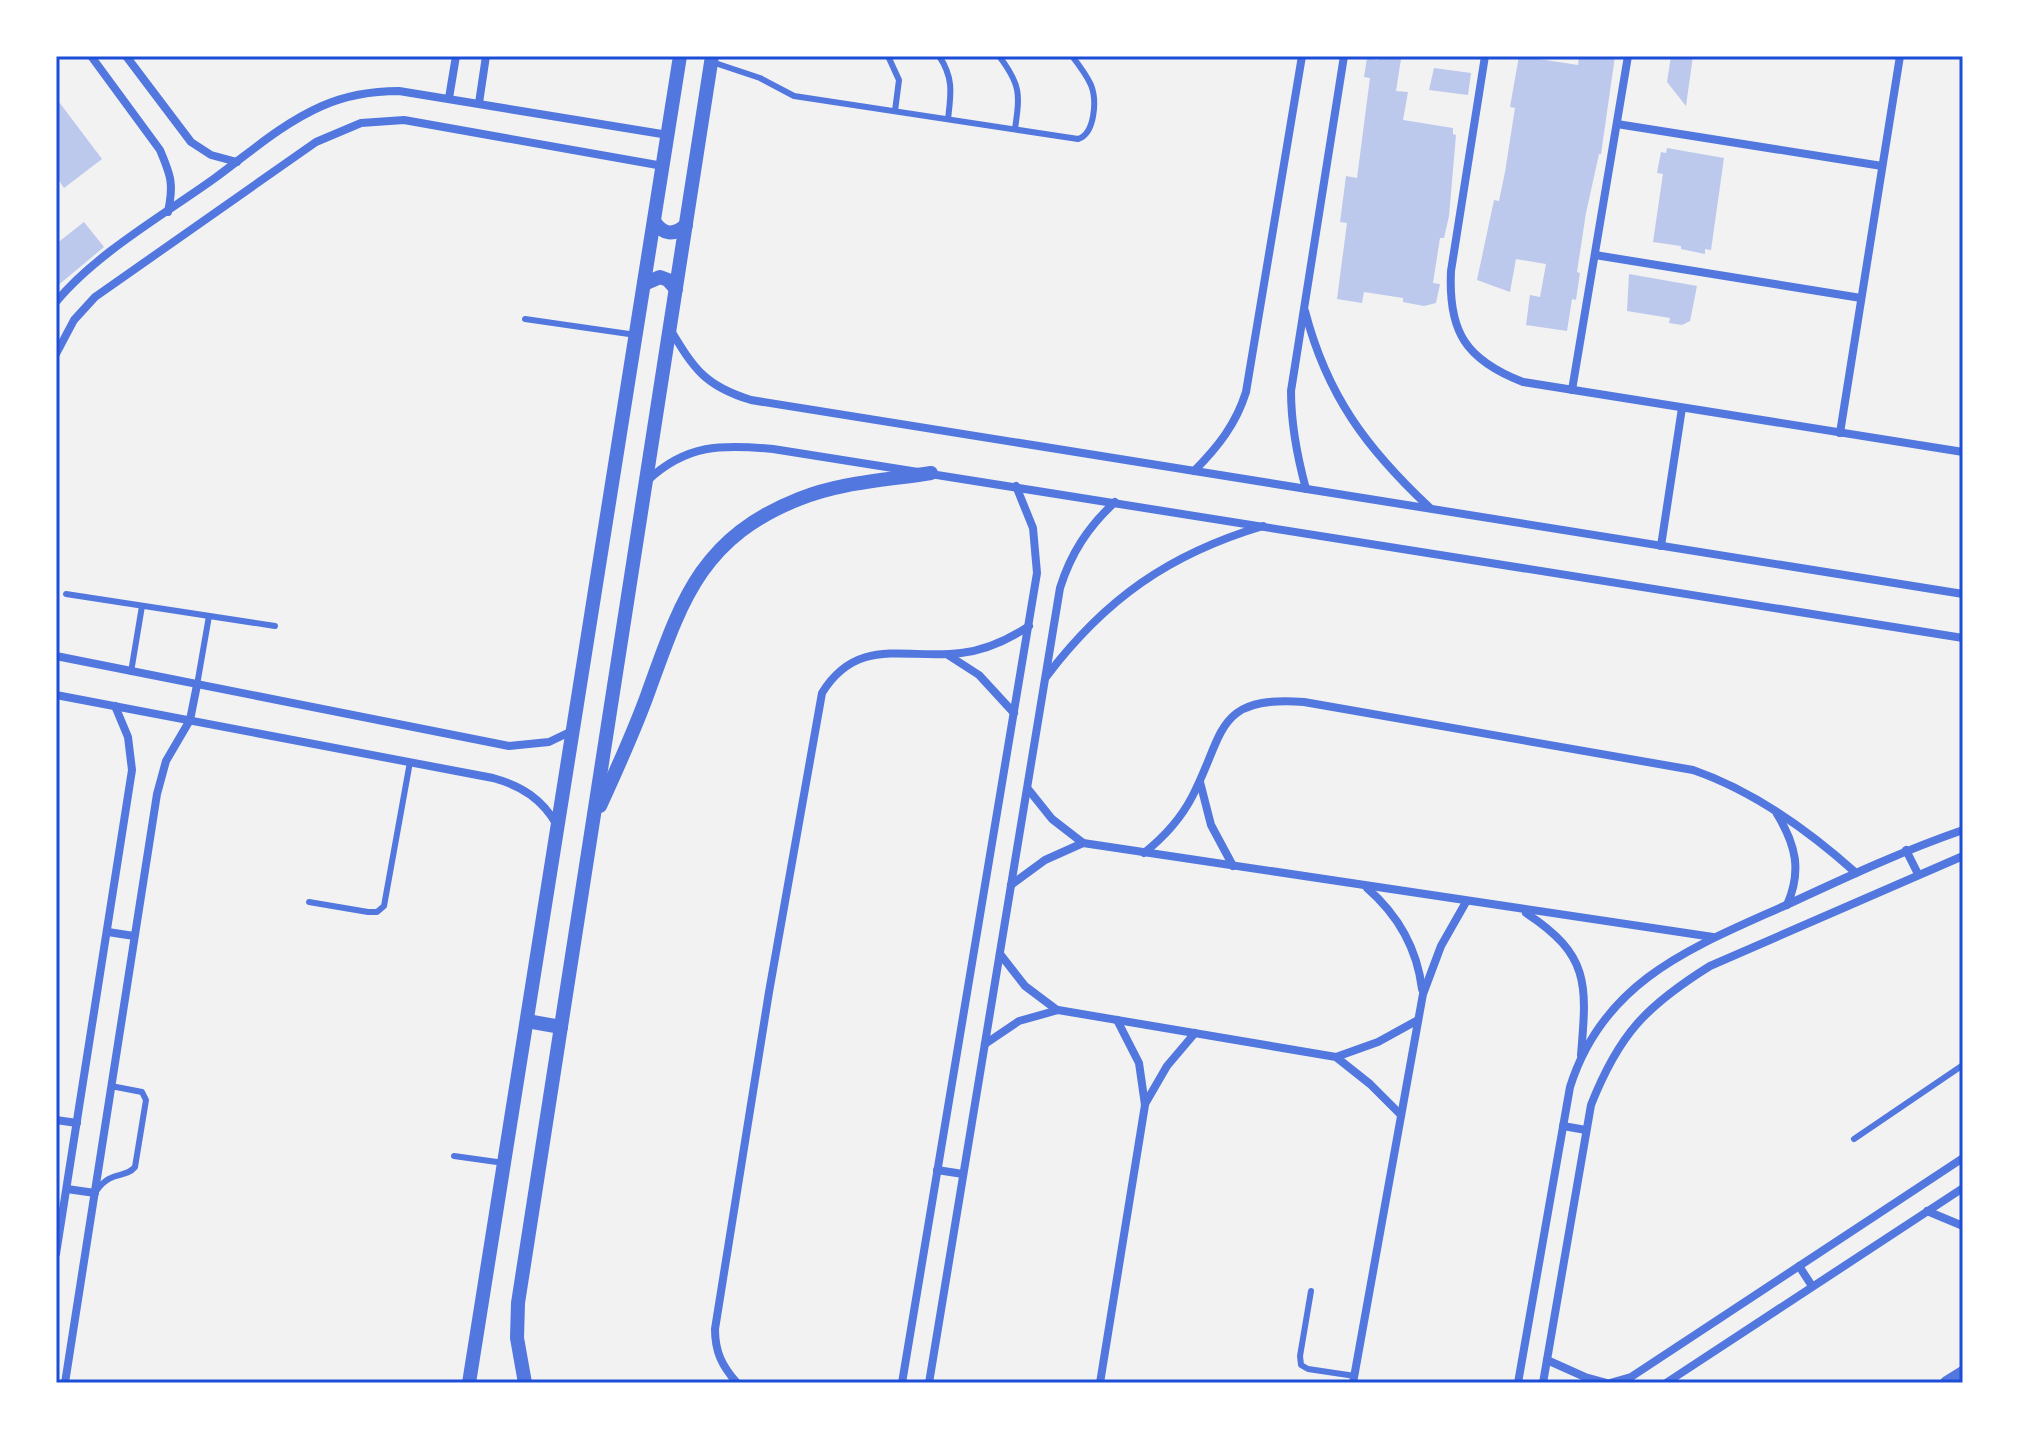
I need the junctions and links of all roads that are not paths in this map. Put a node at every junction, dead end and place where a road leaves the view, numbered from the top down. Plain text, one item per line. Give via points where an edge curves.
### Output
1 (91, 56) edge
2 (126, 56) edge
3 (456, 56) edge
4 (486, 56) edge
5 (680, 56) edge
6 (888, 56) edge
7 (939, 56) edge
8 (999, 56) edge
9 (1072, 56) edge
10 (1302, 56) edge
11 (1344, 56) edge
12 (1485, 56) edge
13 (1628, 56) edge
14 (1900, 56) edge
15 (712, 59) edge
16 (449, 98) junction
17 (479, 103) junction
18 (895, 111) junction
19 (948, 119) junction
20 (1617, 124) junction
21 (1015, 129) junction
22 (668, 135) junction
23 (237, 162) junction
24 (663, 166) junction
25 (1882, 166) junction
26 (168, 212) junction
27 (654, 221) junction
28 (686, 225) junction
29 (1595, 255) junction
30 (644, 284) junction
31 (676, 289) junction
32 (1861, 298) junction
33 (56, 302) edge
34 (1304, 306) junction
35 (525, 319) dead end
36 (670, 328) junction
37 (636, 335) junction
38 (56, 354) edge
39 (1572, 390) junction
40 (1682, 408) junction
41 (1840, 433) junction
42 (1963, 452) edge
43 (1194, 471) junction
44 (931, 473) junction
45 (646, 481) junction
46 (1016, 486) junction
47 (1306, 489) junction
48 (1115, 502) junction
49 (1431, 509) junction
50 (1265, 525) junction
51 (1661, 546) junction
52 (66, 594) dead end
53 (1963, 594) edge
54 (142, 606) junction
55 (209, 616) junction
56 (275, 626) dead end
57 (1029, 626) junction
58 (1963, 638) edge
59 (947, 654) junction
60 (56, 656) edge
61 (131, 672) junction
62 (1046, 678) junction
63 (197, 685) junction
64 (56, 695) edge
65 (115, 706) junction
66 (1014, 713) junction
67 (190, 720) junction
68 (574, 730) junction
69 (410, 762) junction
70 (1200, 780) junction
71 (1028, 789) junction
72 (1775, 810) junction
73 (593, 821) junction
74 (559, 828) junction
75 (1963, 830) edge
76 (1083, 843) junction
77 (1906, 850) junction
78 (1144, 853) junction
79 (1963, 856) edge
80 (1233, 866) junction
81 (1856, 873) junction
82 (1918, 874) junction
83 (1011, 885) junction
84 (1365, 886) junction
85 (309, 902) dead end
86 (1466, 902) junction
87 (1787, 905) junction
88 (1522, 910) junction
89 (108, 932) junction
90 (134, 936) junction
91 (1715, 937) junction
92 (1000, 954) junction
93 (1423, 994) junction
94 (1058, 1010) junction
95 (1117, 1020) junction
96 (1418, 1020) junction
97 (527, 1021) junction
98 (561, 1027) junction
99 (1195, 1033) junction
100 (985, 1044) junction
101 (1336, 1057) junction
102 (1581, 1058) junction
103 (1963, 1065) edge
104 (111, 1086) junction
105 (1145, 1105) junction
106 (1401, 1115) junction
107 (56, 1120) edge
108 (77, 1123) junction
109 (1563, 1126) junction
110 (1586, 1130) junction
111 (1854, 1139) dead end
112 (454, 1156) dead end
113 (1963, 1158) edge
114 (504, 1163) junction
115 (937, 1170) junction
116 (963, 1174) junction
117 (1963, 1188) edge
118 (67, 1189) junction
119 (95, 1193) junction
120 (1927, 1211) junction
121 (1963, 1226) edge
122 (56, 1254) edge
123 (1799, 1266) junction
124 (1812, 1286) junction
125 (1311, 1291) dead end
126 (1547, 1360) junction
127 (1963, 1373) edge
128 (1354, 1379) edge
129 (65, 1383) edge
130 (469, 1383) edge
131 (525, 1383) edge
132 (737, 1383) edge
133 (902, 1383) edge
134 (929, 1383) edge
135 (1100, 1383) edge
136 (1518, 1383) edge
137 (1543, 1383) edge
138 (1608, 1383) edge
139 (1666, 1383) edge
140 (1947, 1383) edge

1 - 26 street via 167,164 172,185
2 - 23 street via 191,142
3 - 16 street
4 - 17 street
5 - 22 street
6 - 18 lane via 899,80
7 - 19 lane via 952,84
8 - 21 lane via 1018,85
9 - 21 lane via 1094,96 1088,134 1078,139
10 - 43 street via 1246,392 1226,435
11 - 34 street
12 - 39 street via 1451,271 1453,315 1473,353 1496,371 1523,382
13 - 20 street
14 - 25 street
15 - 18 lane via 794,96
15 - 28 street
16 - 17 street
16 - 23 street via 388,91 337,99 302,116
17 - 22 street
18 - 19 lane
19 - 21 lane
20 - 25 street
20 - 29 street
22 - 24 street
23 - 26 street
24 - 27 street
24 - 38 street via 404,120 361,123 301,152 107,288 74,320
25 - 32 street
26 - 33 street via 98,262
27 - 28 street via 671,233
27 - 30 street
28 - 31 street
29 - 32 street
29 - 39 street
30 - 31 street via 660,277
30 - 37 street
31 - 36 street
32 - 41 street
34 - 47 street via 1291,419
34 - 49 street via 1340,403 1380,460
35 - 37 lane
36 - 43 street via 705,378 751,400
36 - 45 street
37 - 68 street
39 - 40 street
40 - 41 street
40 - 51 street
41 - 42 street
43 - 47 street
44 - 45 street via 773,449 717,446 686,453
44 - 46 street
44 - 73 street via 801,498 740,531 715,555 693,582 678,613
45 - 73 street
46 - 48 street
46 - 57 street via 1037,551
47 - 49 street
48 - 50 street
48 - 62 street via 1086,533 1066,568
49 - 51 street
50 - 58 street
50 - 62 street via 1192,552 1125,593 1069,647
51 - 53 street
52 - 54 lane
54 - 55 lane
54 - 61 lane
55 - 56 lane
55 - 63 lane
57 - 59 street via 992,646
57 - 66 street
59 - 66 street via 986,681
59 - 132 street via 863,657 832,677 822,693 715,1329 715,1347
60 - 61 street
61 - 63 street
62 - 71 street
63 - 67 street
63 - 68 street via 509,746 549,742
64 - 65 street
65 - 67 street
65 - 89 street via 128,737 132,770
66 - 115 street
67 - 69 street
67 - 90 street via 161,777
68 - 74 street
69 - 74 street via 509,783 537,798
69 - 85 lane via 384,906 368,912
70 - 72 street via 1226,724 1241,710 1278,700 1674,765 1729,784
70 - 78 street via 1172,828
70 - 80 street via 1211,825
71 - 76 street via 1052,819
71 - 83 street
72 - 81 street
72 - 87 street via 1794,847 1797,867
73 - 98 street
74 - 97 street
75 - 77 street
76 - 78 street
76 - 83 street via 1045,860
77 - 81 street
77 - 82 street
78 - 80 street
79 - 82 street
80 - 84 street
81 - 87 street
82 - 110 street via 1718,961 1672,989 1624,1038 1603,1073
83 - 92 street
84 - 86 street
84 - 93 street via 1406,934
86 - 88 street
86 - 93 street via 1441,946
87 - 91 street
88 - 91 street
88 - 102 street via 1556,935 1580,970
89 - 90 street
89 - 108 street
90 - 104 street
91 - 102 street via 1639,982 1602,1022
92 - 94 street via 1025,986
92 - 100 street
93 - 96 street
94 - 95 street
94 - 100 street via 1019,1021
95 - 99 street
95 - 105 street via 1139,1063
96 - 101 street
96 - 106 street
97 - 98 street
97 - 114 street
98 - 131 street via 518,1303 517,1338
99 - 101 street
99 - 105 street via 1167,1066
100 - 116 street
101 - 106 street
102 - 109 street
103 - 111 lane
104 - 119 street
104 - 119 lane via 142,1092 146,1100 135,1167 128,1174 111,1176
105 - 135 street
106 - 128 street
107 - 108 street
108 - 118 street
109 - 110 street
109 - 136 street
110 - 126 street
112 - 114 lane
113 - 123 street
114 - 130 street
115 - 116 street
115 - 133 street
116 - 134 street
117 - 120 street
118 - 119 street
118 - 122 street
119 - 129 street
120 - 121 street
120 - 124 street
123 - 124 street
123 - 138 street via 1631,1377
124 - 139 street
125 - 128 lane via 1301,1365
126 - 137 street
126 - 138 street
127 - 140 street

